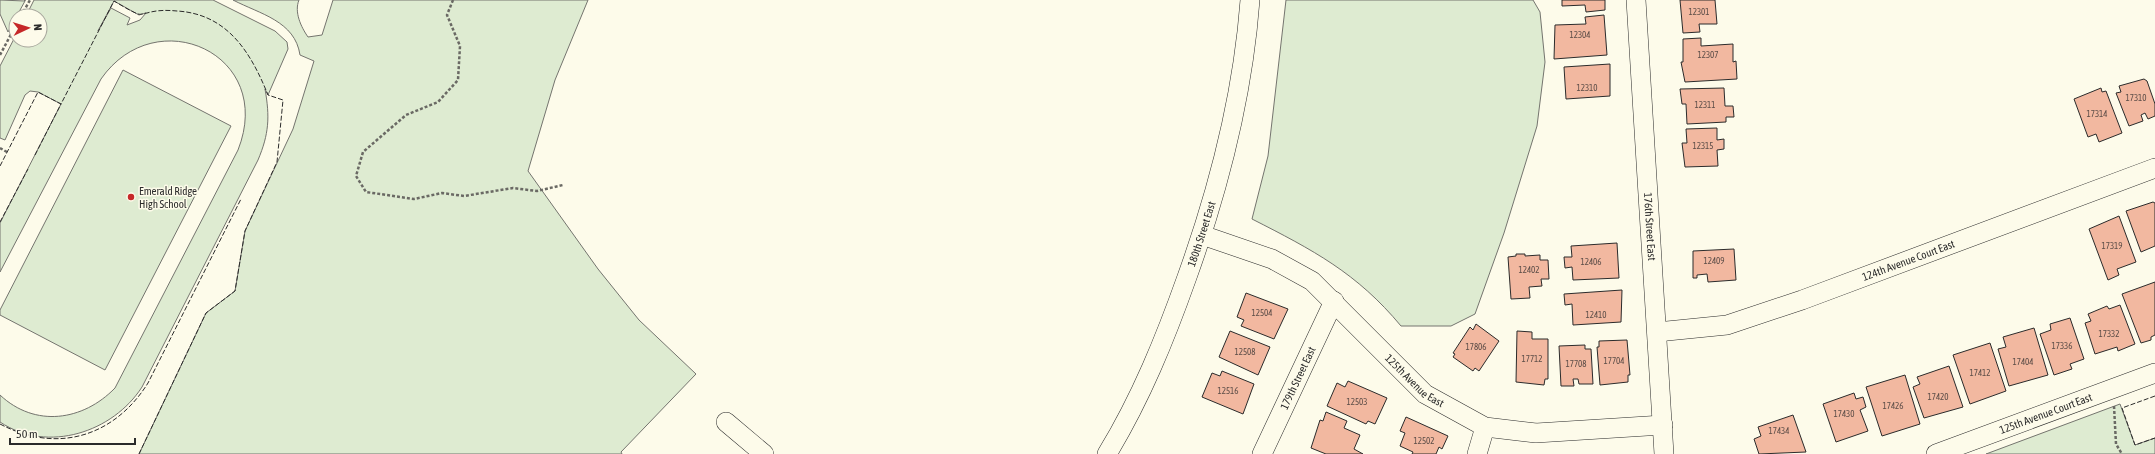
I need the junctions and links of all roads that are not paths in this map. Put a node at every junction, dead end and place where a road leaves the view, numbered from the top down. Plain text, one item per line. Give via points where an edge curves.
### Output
1 (1250, 0) edge
2 (1636, 0) edge
3 (2155, 168) edge
4 (1202, 235) junction
5 (1334, 301) junction
6 (1657, 332) junction
7 (2155, 373) edge
8 (726, 422) dead end
9 (1663, 425) junction
10 (1485, 427) junction
11 (764, 454) edge
12 (1108, 454) edge
13 (1262, 454) edge
14 (1477, 454) edge
15 (1664, 454) edge
16 (1936, 454) edge

1 - 4 street, 180th Street East via 1237,97 1222,166
2 - 6 street, 176th Street East
3 - 6 street, 124th Avenue Court East via 1802,300 1727,325
4 - 5 street, 125th Avenue East via 1272,260 1312,281
4 - 12 street, 180th Street East via 1165,340 1134,407
5 - 10 street, 125th Avenue East via 1426,394
5 - 13 street, 179th Street East
6 - 9 street, 176th Street East
7 - 16 street, 125th Avenue Court East
8 - 11 street
9 - 10 street, 125th Avenue East via 1536,432
9 - 15 street, 176th Street East
10 - 14 street

